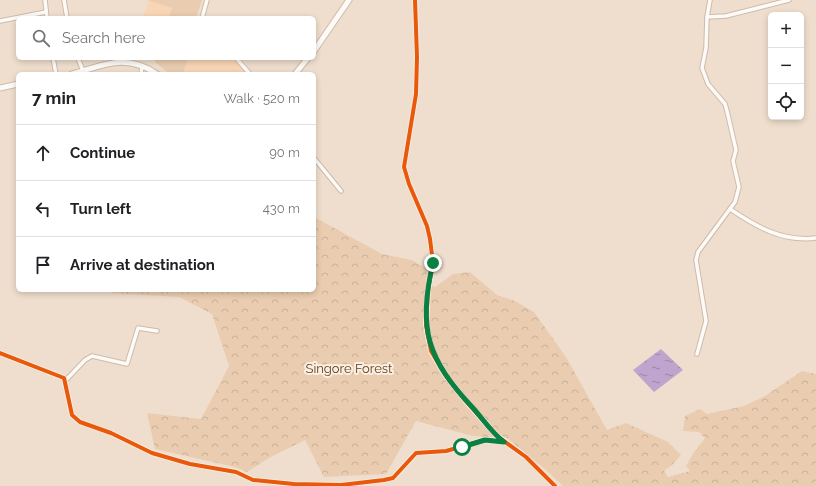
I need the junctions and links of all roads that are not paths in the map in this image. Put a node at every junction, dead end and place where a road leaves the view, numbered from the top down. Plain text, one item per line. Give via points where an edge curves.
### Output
1 (45, 0) edge
2 (64, 0) edge
3 (207, 0) edge
4 (349, 0) edge
5 (415, 0) edge
6 (710, 0) edge
7 (789, 0) edge
8 (46, 12) junction
9 (26, 16) edge
10 (47, 16) edge
11 (67, 16) edge
12 (203, 16) edge
13 (707, 17) junction
14 (16, 18) edge
15 (0, 21) edge
16 (316, 48) edge
17 (54, 60) edge
18 (79, 60) edge
19 (238, 60) edge
20 (306, 60) edge
21 (142, 66) junction
22 (83, 71) junction
23 (56, 72) edge
24 (79, 72) edge
25 (141, 72) edge
26 (153, 72) edge
27 (248, 72) edge
28 (297, 72) edge
29 (16, 84) edge
30 (0, 88) edge
31 (316, 160) edge
32 (341, 191) dead end
33 (730, 209) junction
34 (816, 238) edge
35 (157, 331) dead end
36 (0, 353) edge
37 (697, 354) dead end
38 (65, 381) junction
39 (504, 442) junction
40 (555, 486) edge

1 - 8 street
2 - 11 street
3 - 12 street
4 - 16 main road
5 - 39 street via 416,94 404,167 430,238 433,263 428,290 426,332 431,351 446,376
6 - 13 street
7 - 13 street via 726,16
8 - 9 street
8 - 10 street
13 - 33 street via 706,48 702,68 708,84 725,104 736,150 733,161 739,187
14 - 15 street
17 - 23 street
18 - 22 street
19 - 27 street
20 - 28 main road
21 - 22 main road via 136,63 115,62
21 - 25 street
21 - 26 main road
22 - 24 main road
29 - 30 main road
31 - 32 street
33 - 34 street via 779,236
33 - 37 street via 698,252 696,260 706,321
35 - 38 street via 138,328 126,364 92,356
36 - 38 street via 61,377
38 - 39 street via 72,415 80,422 111,433 152,453 190,464 236,472 260,481 341,485 384,480 393,478 416,453 446,451 485,440
39 - 40 street via 526,457

